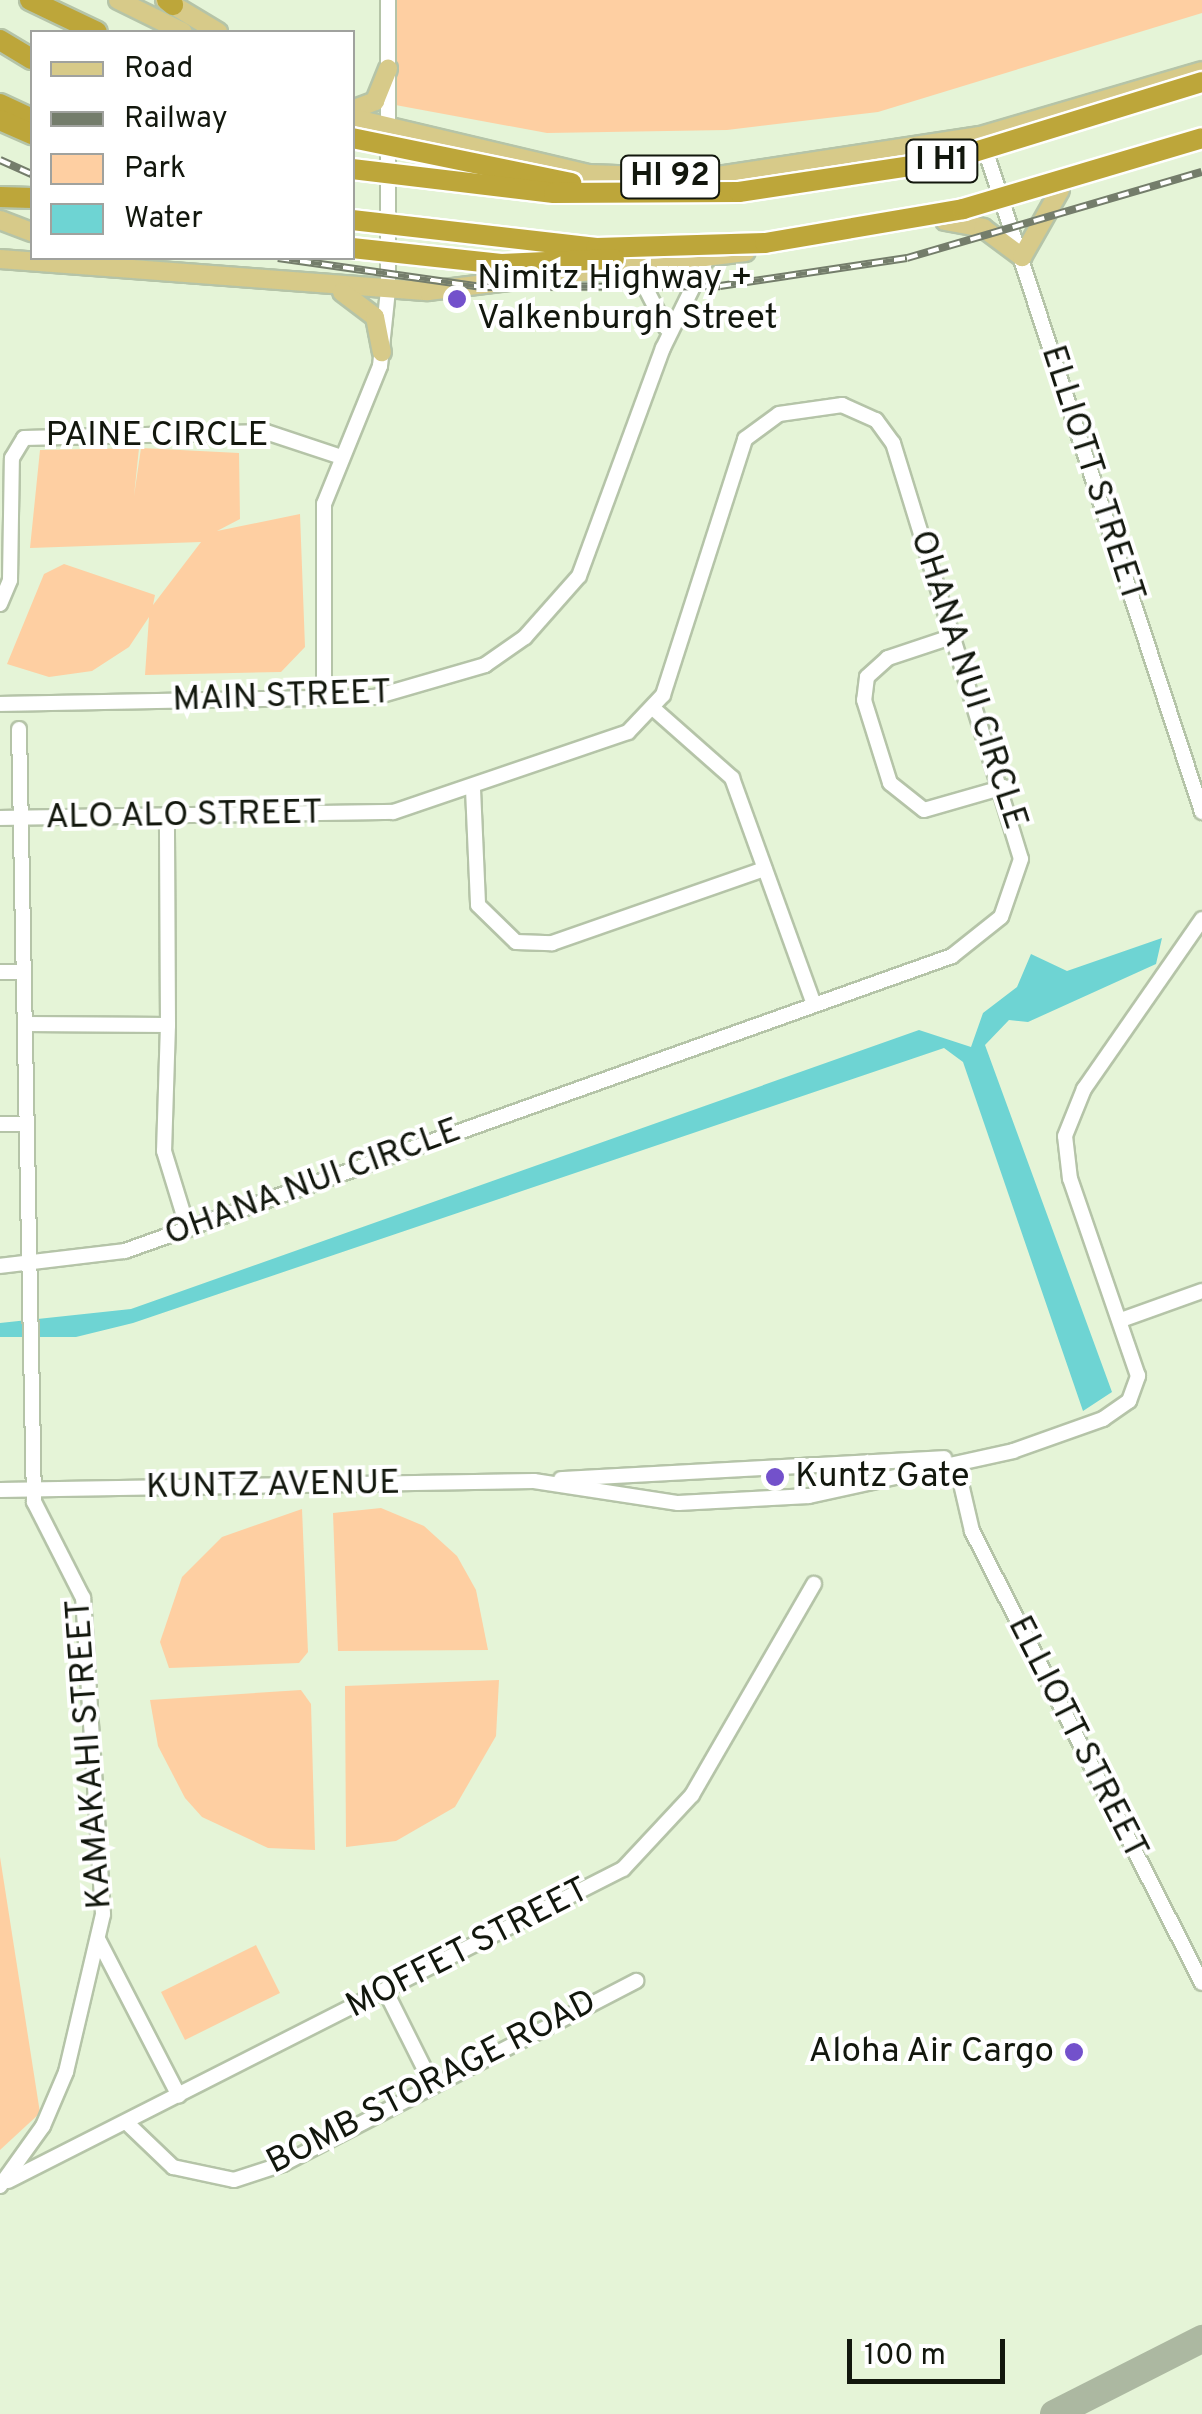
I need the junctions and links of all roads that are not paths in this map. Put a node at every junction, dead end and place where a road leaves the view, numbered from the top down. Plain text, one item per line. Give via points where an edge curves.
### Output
1 (30, 0) edge
2 (118, 0) edge
3 (388, 0) edge
4 (168, 2) edge
5 (93, 30) edge
6 (179, 30) edge
7 (215, 30) edge
8 (0, 40) edge
9 (0, 51) edge
10 (30, 61) edge
11 (30, 61) edge
12 (388, 68) junction
13 (1202, 71) edge
14 (1202, 82) edge
15 (0, 104) edge
16 (355, 109) edge
17 (30, 118) edge
18 (355, 119) edge
19 (0, 120) edge
20 (391, 132) junction
21 (30, 133) edge
22 (980, 136) junction
23 (355, 139) edge
24 (1202, 141) edge
25 (355, 169) edge
26 (1060, 190) junction
27 (672, 196) junction
28 (0, 197) edge
29 (30, 198) edge
30 (1005, 204) junction
31 (0, 220) edge
32 (355, 220) edge
33 (944, 221) junction
34 (30, 231) edge
35 (765, 243) junction
36 (355, 248) edge
37 (708, 256) junction
38 (1022, 257) junction
39 (0, 259) edge
40 (130, 260) edge
41 (599, 268) junction
42 (237, 283) junction
43 (338, 289) junction
44 (388, 290) junction
45 (663, 348) junction
46 (382, 352) junction
47 (341, 456) junction
48 (0, 604) edge
49 (954, 636) junction
50 (324, 698) junction
51 (0, 704) edge
52 (654, 710) junction
53 (19, 728) dead end
54 (1004, 787) junction
55 (473, 789) junction
56 (1202, 812) edge
57 (167, 816) junction
58 (0, 818) edge
59 (22, 818) junction
60 (764, 869) junction
61 (1202, 919) edge
62 (0, 972) edge
63 (23, 972) junction
64 (814, 1005) junction
65 (26, 1024) junction
66 (168, 1025) junction
67 (0, 1124) edge
68 (26, 1124) junction
69 (188, 1229) junction
70 (0, 1266) edge
71 (28, 1267) junction
72 (1202, 1291) edge
73 (1121, 1320) junction
74 (960, 1459) junction
75 (546, 1481) junction
76 (962, 1488) dead end
77 (0, 1490) edge
78 (34, 1491) junction
79 (814, 1584) dead end
80 (100, 1940) junction
81 (636, 1981) dead end
82 (1202, 1984) edge
83 (386, 1992) junction
84 (432, 2082) junction
85 (178, 2096) junction
86 (127, 2123) junction
87 (2, 2185) edge

1 - 5 highway
2 - 6 main road
3 - 12 street
4 - 7 main road
8 - 10 highway
9 - 11 highway
12 - 16 main road via 375,101
12 - 20 street
13 - 22 main road, HI 92
14 - 27 highway, I H1, bridge via 944,161
15 - 17 highway
18 - 20 main road, HI 92
19 - 21 highway
20 - 22 main road, HI 92 via 588,174 705,178
20 - 44 street
22 - 30 street, ELLIOTT STREET
23 - 27 highway, bridge
24 - 26 main road, HI 92
24 - 35 highway, I H1, bridge via 963,209
25 - 27 highway, I H1, bridge via 497,189
26 - 30 main road, HI 92
26 - 38 main road
28 - 29 highway
30 - 33 main road, HI 92
30 - 38 street, ELLIOTT STREET
31 - 34 main road
32 - 35 highway, I H1, bridge via 596,248
33 - 37 main road, HI 92
33 - 38 main road via 983,228
35 - 36 highway, bridge via 541,265
37 - 41 main road, HI 92
37 - 45 street, MAIN STREET
38 - 56 street, ELLIOTT STREET
39 - 42 main road, HI 92
40 - 42 main road
41 - 44 main road, HI 92
41 - 45 street, MAIN STREET via 642,282 660,303 668,317
42 - 43 main road, HI 92
43 - 44 main road, HI 92
43 - 46 main road via 374,318
44 - 46 street
45 - 50 street, MAIN STREET via 599,540 555,609 455,679
46 - 47 street
47 - 48 street, PAINE CIRCLE via 266,432 24,438 12,458 10,580
47 - 50 street via 322,532
49 - 52 street, OHANA NUI CIRCLE via 883,427 842,405 779,414 740,447
49 - 54 street, OHANA NUI CIRCLE
49 - 54 street via 888,658 867,677 864,700 890,783 924,810
50 - 51 street, MAIN STREET
52 - 55 street via 612,739
52 - 60 street via 725,767
53 - 59 street, KAMAKAHI STREET
54 - 64 street, OHANA NUI CIRCLE via 1020,859 990,929 952,956
55 - 57 street, ALO ALO STREET via 368,814
55 - 60 street via 478,904 516,942 552,943
57 - 59 street, ALO ALO STREET
57 - 66 street
58 - 59 street, ALO ALO STREET
59 - 63 street, KAMAKAHI STREET
60 - 64 street
61 - 73 street via 1084,1089 1066,1136 1066,1168
62 - 63 street
63 - 65 street, KAMAKAHI STREET
64 - 69 street, OHANA NUI CIRCLE
65 - 66 street
65 - 68 street, KAMAKAHI STREET
66 - 69 street via 164,1151
67 - 68 street
68 - 71 street, KAMAKAHI STREET
69 - 71 street, OHANA NUI CIRCLE via 96,1259
70 - 71 street, OHANA NUI CIRCLE
71 - 78 street, KAMAKAHI STREET
72 - 73 street
73 - 74 street via 1138,1376 1123,1407 1037,1444
74 - 75 street, KUNTZ AVENUE
74 - 75 street, KUNTZ AVENUE via 809,1496 678,1503
75 - 78 street, KUNTZ AVENUE
76 - 82 street, ELLIOTT STREET via 972,1531
77 - 78 street, KUNTZ AVENUE
78 - 80 street, KAMAKAHI STREET via 40,1523 83,1598
79 - 83 street, MOFFET STREET via 658,1838 622,1870
80 - 85 street
80 - 87 street, KAMAKAHI STREET via 66,2072
81 - 84 street, BOMB STORAGE ROAD
83 - 84 street
83 - 85 street, MOFFET STREET
84 - 86 street, BOMB STORAGE ROAD via 283,2164 234,2180 173,2167
85 - 86 street, MOFFET STREET
86 - 87 street, MOFFET STREET

